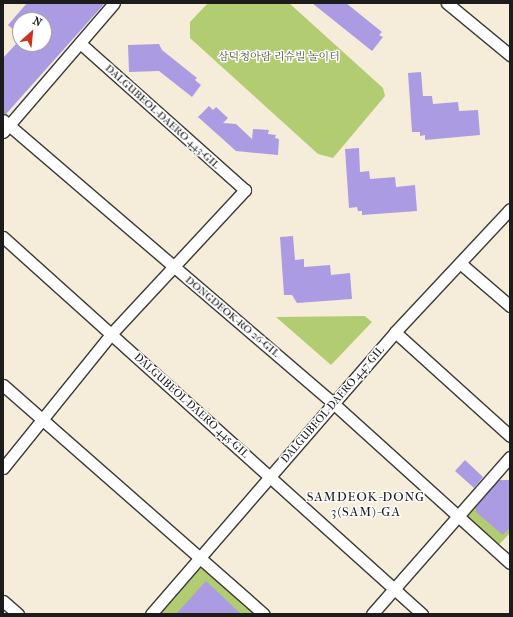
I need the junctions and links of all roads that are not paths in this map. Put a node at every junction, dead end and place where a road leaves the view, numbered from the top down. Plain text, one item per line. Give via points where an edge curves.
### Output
1 (114, 3) edge
2 (447, 3) edge
3 (80, 43) junction
4 (510, 55) edge
5 (5, 126) edge
6 (510, 209) edge
7 (3, 238) edge
8 (460, 263) junction
9 (172, 266) junction
10 (510, 306) edge
11 (396, 332) junction
12 (111, 334) junction
13 (3, 385) edge
14 (334, 404) junction
15 (43, 419) junction
16 (510, 436) edge
17 (510, 457) edge
18 (3, 468) edge
19 (270, 477) junction
20 (458, 516) junction
21 (200, 558) junction
22 (510, 563) edge
23 (394, 589) junction
24 (3, 601) edge
25 (18, 614) edge
26 (151, 614) edge
27 (264, 614) edge
28 (372, 614) edge
29 (422, 614) edge

1 - 3 street
2 - 4 street
3 - 5 street
3 - 9 street, DALGUBEOL-DAERO 443-GIL via 245,190
5 - 9 street, DONGDEOK-RO 26-GIL
6 - 8 street, DALGUBEOL-DAERO 447-GIL
7 - 12 street
8 - 10 street
8 - 11 street, DALGUBEOL-DAERO 447-GIL
9 - 12 street
9 - 14 street, DONGDEOK-RO 26-GIL
11 - 14 street, DALGUBEOL-DAERO 447-GIL
11 - 16 street
12 - 15 street
12 - 19 street, DALGUBEOL-DAERO 445-GIL
13 - 15 street
14 - 19 street, DALGUBEOL-DAERO 447-GIL
14 - 20 street, DONGDEOK-RO 26-GIL
15 - 18 street
15 - 21 street
17 - 20 street
19 - 21 street, DALGUBEOL-DAERO 447-GIL
19 - 23 street
20 - 22 street, DONGDEOK-RO 26-GIL
20 - 23 street
21 - 26 street, DALGUBEOL-DAERO 447-GIL
21 - 27 street
23 - 28 street
23 - 29 street
24 - 25 street

